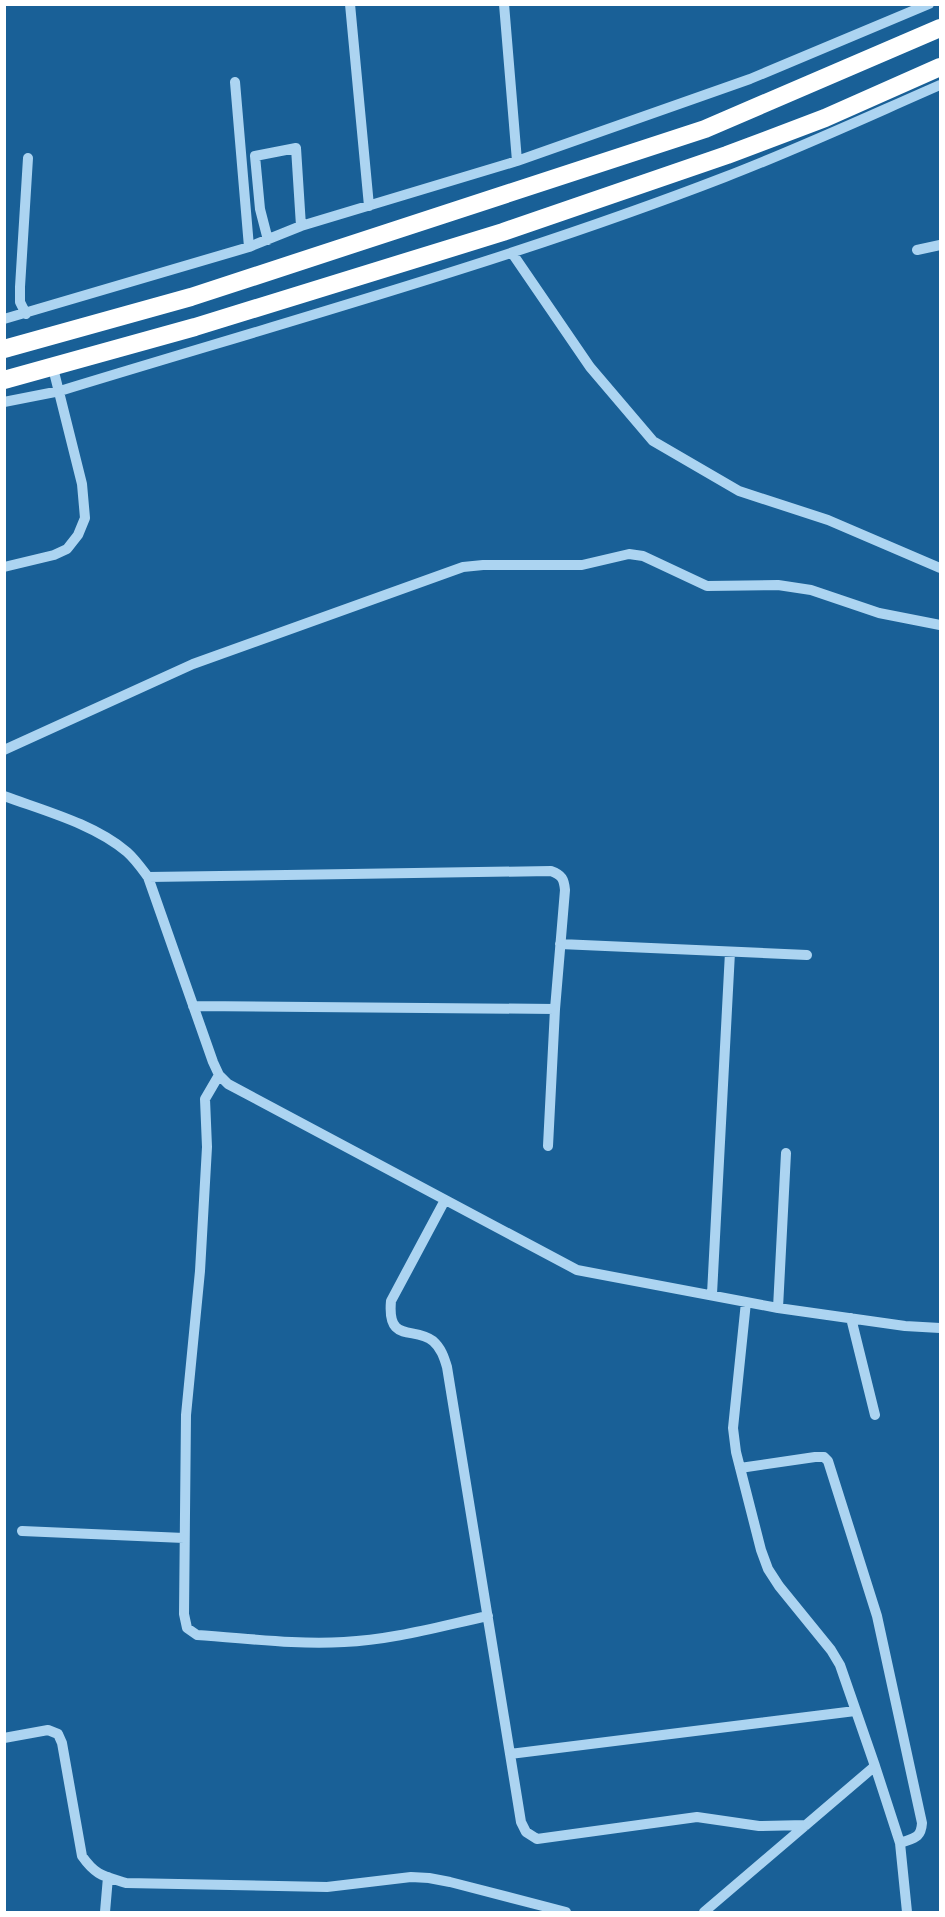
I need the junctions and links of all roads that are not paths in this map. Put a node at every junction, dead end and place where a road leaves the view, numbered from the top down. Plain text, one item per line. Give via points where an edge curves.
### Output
1 (350, 4) edge
2 (504, 4) edge
3 (929, 4) edge
4 (940, 28) edge
5 (940, 67) edge
6 (236, 82) dead end
7 (940, 85) edge
8 (28, 158) dead end
9 (517, 161) junction
10 (369, 206) junction
11 (301, 226) junction
12 (268, 240) junction
13 (940, 245) edge
14 (249, 248) junction
15 (917, 250) dead end
16 (512, 253) junction
17 (26, 314) junction
18 (4, 319) edge
19 (4, 349) edge
20 (53, 368) junction
21 (4, 380) edge
22 (60, 391) junction
23 (4, 402) edge
24 (4, 567) edge
25 (940, 568) edge
26 (940, 624) edge
27 (4, 750) edge
28 (4, 796) edge
29 (148, 877) junction
30 (561, 944) junction
31 (730, 952) junction
32 (807, 956) dead end
33 (193, 1006) junction
34 (555, 1010) junction
35 (219, 1075) junction
36 (548, 1146) dead end
37 (786, 1154) dead end
38 (445, 1200) junction
39 (712, 1294) junction
40 (746, 1302) junction
41 (778, 1308) junction
42 (851, 1318) junction
43 (940, 1328) edge
44 (875, 1415) dead end
45 (740, 1468) junction
46 (22, 1531) dead end
47 (184, 1538) junction
48 (488, 1616) junction
49 (855, 1711) junction
50 (4, 1738) edge
51 (510, 1754) junction
52 (875, 1766) junction
53 (806, 1825) junction
54 (900, 1843) junction
55 (108, 1878) junction
56 (105, 1912) edge
57 (566, 1912) edge
58 (704, 1912) edge
59 (907, 1912) edge

1 - 10 street
2 - 9 street
3 - 9 street via 750,79
4 - 19 highway via 717,125 202,294
5 - 20 highway via 825,118 503,232
6 - 14 street
7 - 16 street via 723,178
8 - 17 street via 20,286 20,302
9 - 10 street
10 - 11 street
11 - 12 street
11 - 12 street via 296,148 255,156 260,209
12 - 14 street
13 - 15 street
14 - 17 street
16 - 22 street
16 - 25 street via 590,367 653,441 739,491 828,520
17 - 18 street
20 - 21 highway
20 - 22 street
22 - 23 street
22 - 24 street via 82,484 85,518 67,549
26 - 27 street via 879,613 811,590 778,585 707,586 643,556 629,554 582,565 473,566 441,574 193,664
28 - 29 street via 104,836 128,853
29 - 30 street via 551,871 564,879
29 - 33 street
30 - 31 street
30 - 34 street
31 - 32 street
31 - 39 street
33 - 34 street
33 - 35 street
34 - 36 street
35 - 38 street via 228,1084
35 - 47 street via 205,1099 207,1147 186,1415
37 - 41 street
38 - 39 street via 577,1270
38 - 48 street via 391,1301 390,1312 393,1324 401,1331 432,1340 447,1367
39 - 40 street
40 - 41 street
40 - 45 street via 733,1428
41 - 42 street
42 - 43 street
42 - 44 street
45 - 49 street via 768,1569 831,1650
45 - 54 street via 815,1457 828,1461 877,1616 922,1823 917,1837
46 - 47 street
47 - 48 street via 184,1614 187,1628 197,1635 344,1642
48 - 51 street
49 - 51 street
49 - 52 street
50 - 55 street via 48,1730 58,1734 82,1856 91,1870
51 - 53 street via 521,1822 526,1832 537,1839 697,1817 759,1826
52 - 53 street
52 - 54 street
53 - 58 street
54 - 59 street
55 - 56 street
55 - 57 street via 126,1883 327,1887 429,1878

